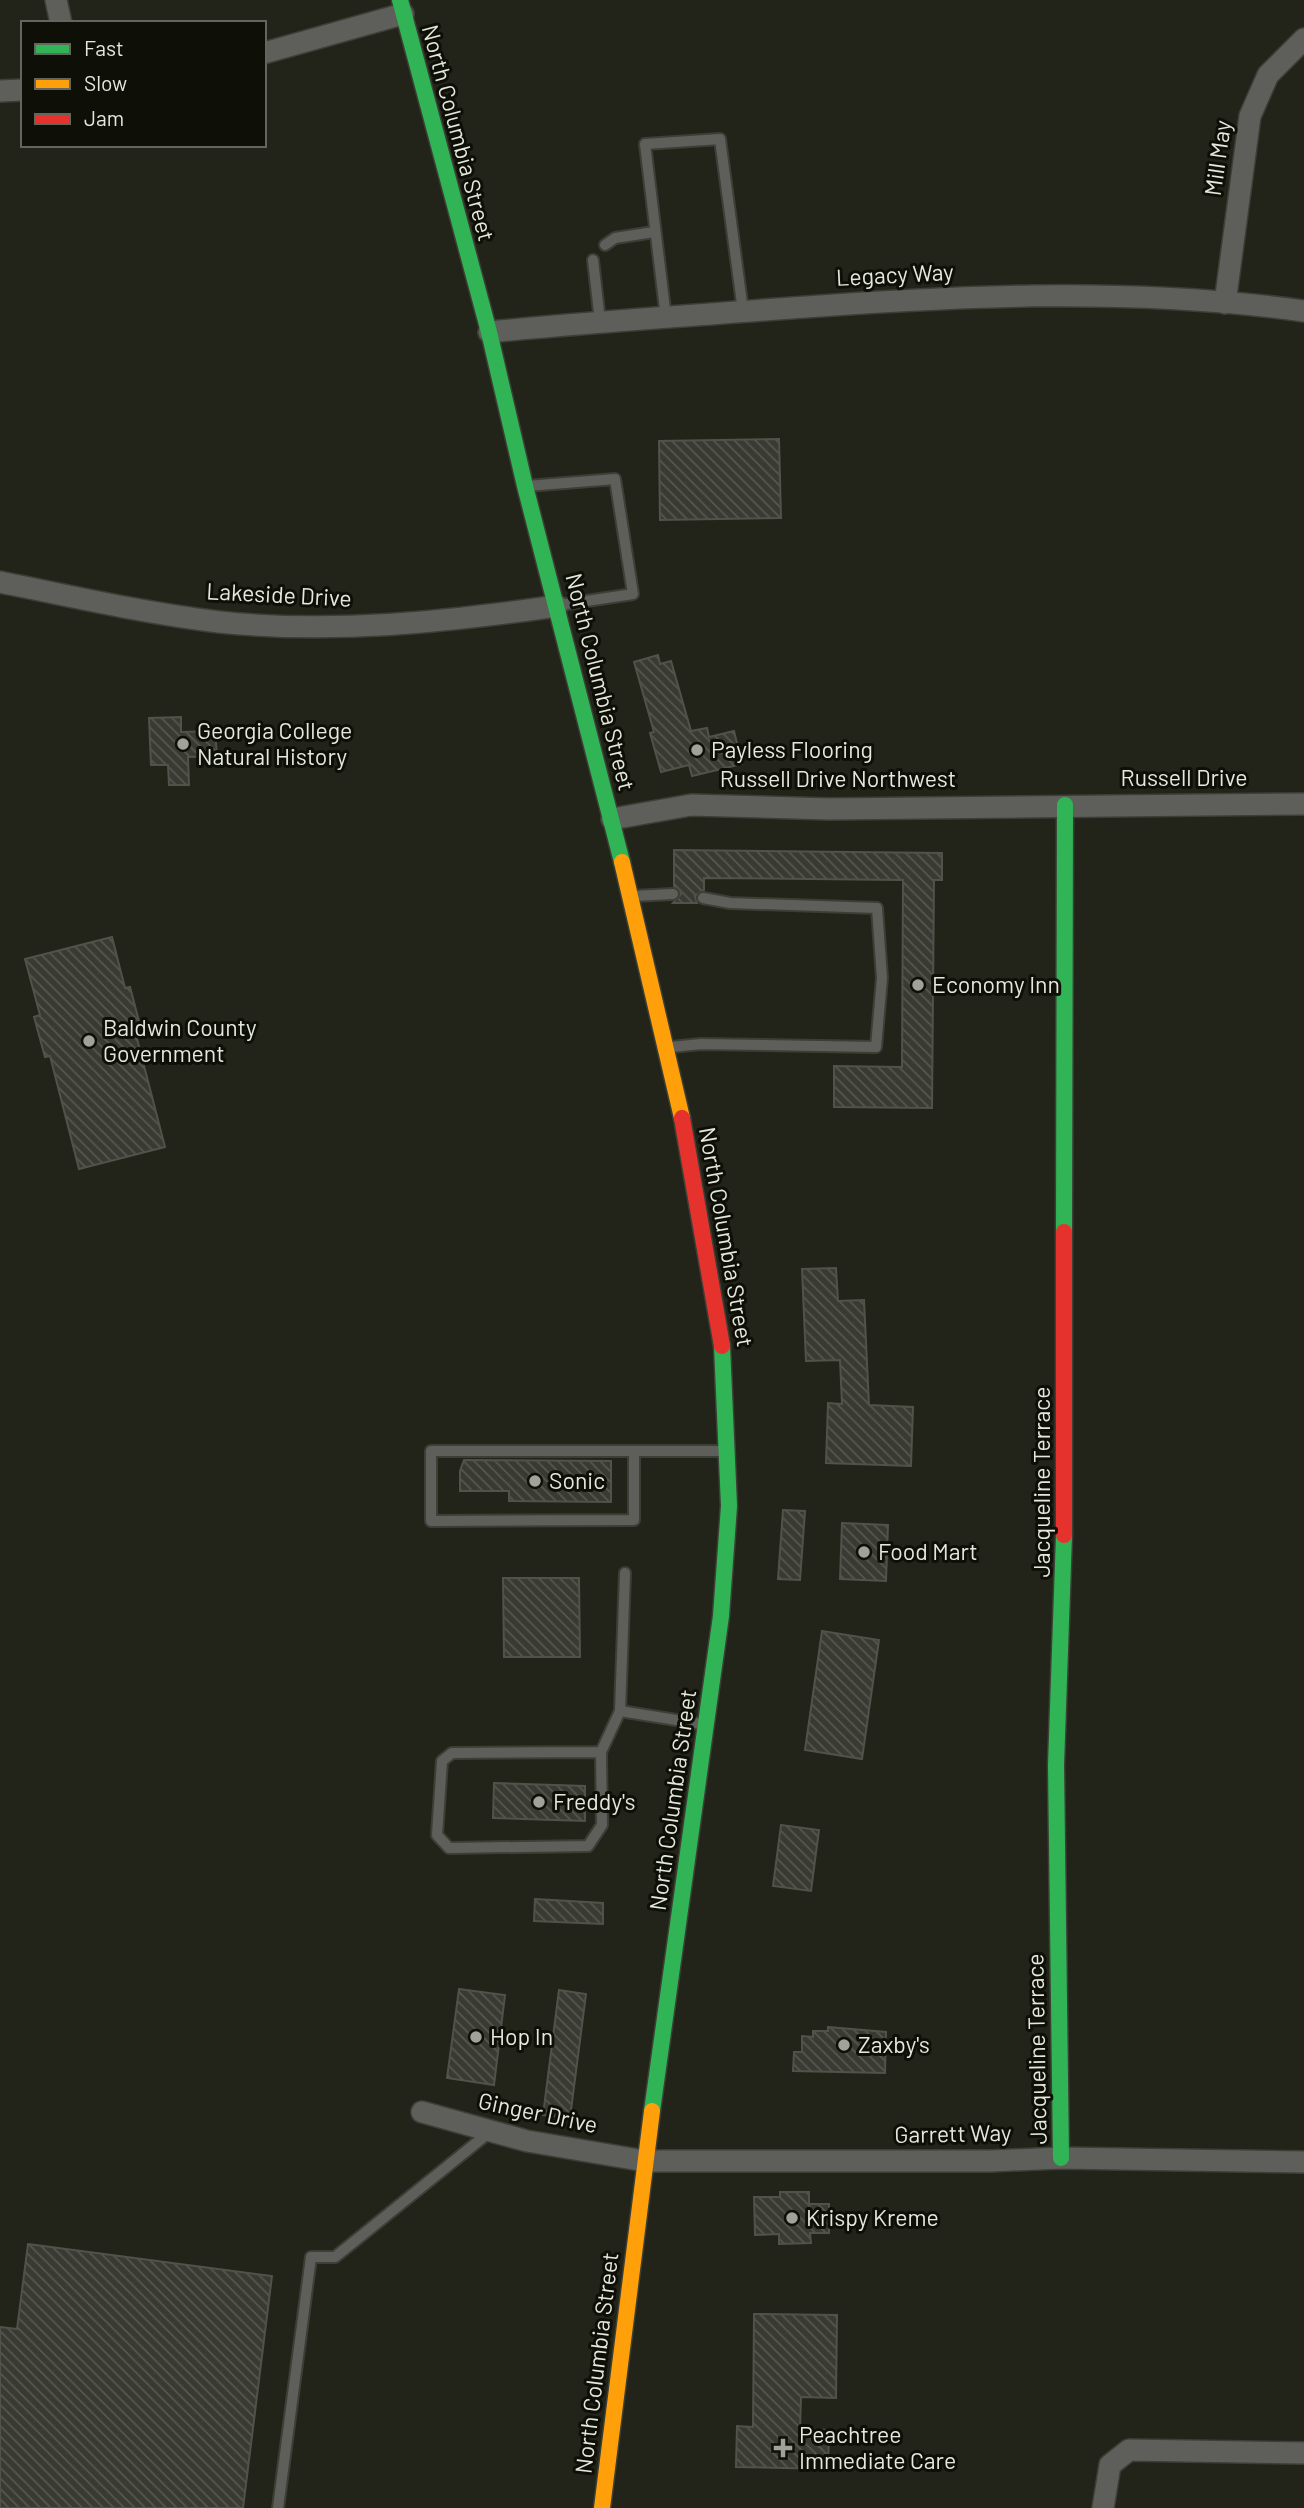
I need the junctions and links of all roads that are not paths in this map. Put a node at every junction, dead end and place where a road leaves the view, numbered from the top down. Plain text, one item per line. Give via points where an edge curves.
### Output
1 (55, 0) edge
2 (402, 7) edge
3 (60, 21) edge
4 (1304, 39) edge
5 (266, 52) edge
6 (21, 90) edge
7 (0, 91) edge
8 (654, 232) junction
9 (605, 245) dead end
10 (593, 260) dead end
11 (1225, 303) junction
12 (1304, 311) edge
13 (743, 312) junction
14 (666, 318) junction
15 (600, 321) junction
16 (489, 332) junction
17 (525, 486) junction
18 (0, 582) edge
19 (557, 606) junction
20 (1304, 804) edge
21 (1065, 805) junction
22 (612, 819) junction
23 (673, 894) dead end
24 (630, 896) junction
25 (704, 898) dead end
26 (666, 1048) junction
27 (634, 1451) junction
28 (729, 1451) junction
29 (625, 1573) dead end
30 (620, 1711) junction
31 (707, 1725) junction
32 (601, 1752) junction
33 (422, 2112) dead end
34 (491, 2131) junction
35 (1062, 2158) junction
36 (645, 2161) junction
37 (1304, 2162) edge
38 (1304, 2453) edge
39 (278, 2508) edge
40 (602, 2508) edge
41 (1103, 2508) edge

1 - 3 street
2 - 5 street
2 - 16 main road, North Columbia Street
4 - 11 street, Mill May via 1268,75 1250,116
6 - 7 street
8 - 9 lane via 615,238
8 - 13 lane via 645,144 720,139
8 - 14 lane
10 - 15 lane
11 - 12 street, Legacy Way
11 - 13 street, Legacy Way via 1062,293
13 - 14 street, Legacy Way
14 - 15 street, Legacy Way
15 - 16 street, Legacy Way
16 - 17 main road, North Columbia Street
17 - 19 main road, North Columbia Street
17 - 19 lane via 615,479 633,594
18 - 19 street, Lakeside Drive via 107,605 221,622 342,626 456,620
19 - 22 main road, North Columbia Street
20 - 21 street, Russell Drive
21 - 22 street, Russell Drive Northwest via 830,808 691,804
21 - 35 main road, Jacqueline Terrace via 1064,1590 1056,1765
22 - 24 main road, North Columbia Street
23 - 24 lane
24 - 26 main road, North Columbia Street
25 - 26 lane via 877,908 882,978 876,1047 701,1044
26 - 28 main road, North Columbia Street via 690,1151 720,1329
27 - 27 lane via 431,1451 431,1521 634,1520
27 - 28 lane
28 - 31 main road, North Columbia Street via 726,1561
29 - 30 lane
30 - 31 lane
30 - 32 lane
31 - 36 main road, North Columbia Street
32 - 32 lane via 452,1753 442,1761 437,1835 449,1848 589,1846 602,1825
33 - 34 street, Ginger Drive
34 - 36 street, Ginger Drive
34 - 39 lane via 335,2257 311,2257
35 - 36 street, Garrett Way
35 - 37 street, Garrett Way
36 - 40 main road, North Columbia Street
38 - 41 street via 1129,2450 1111,2465

